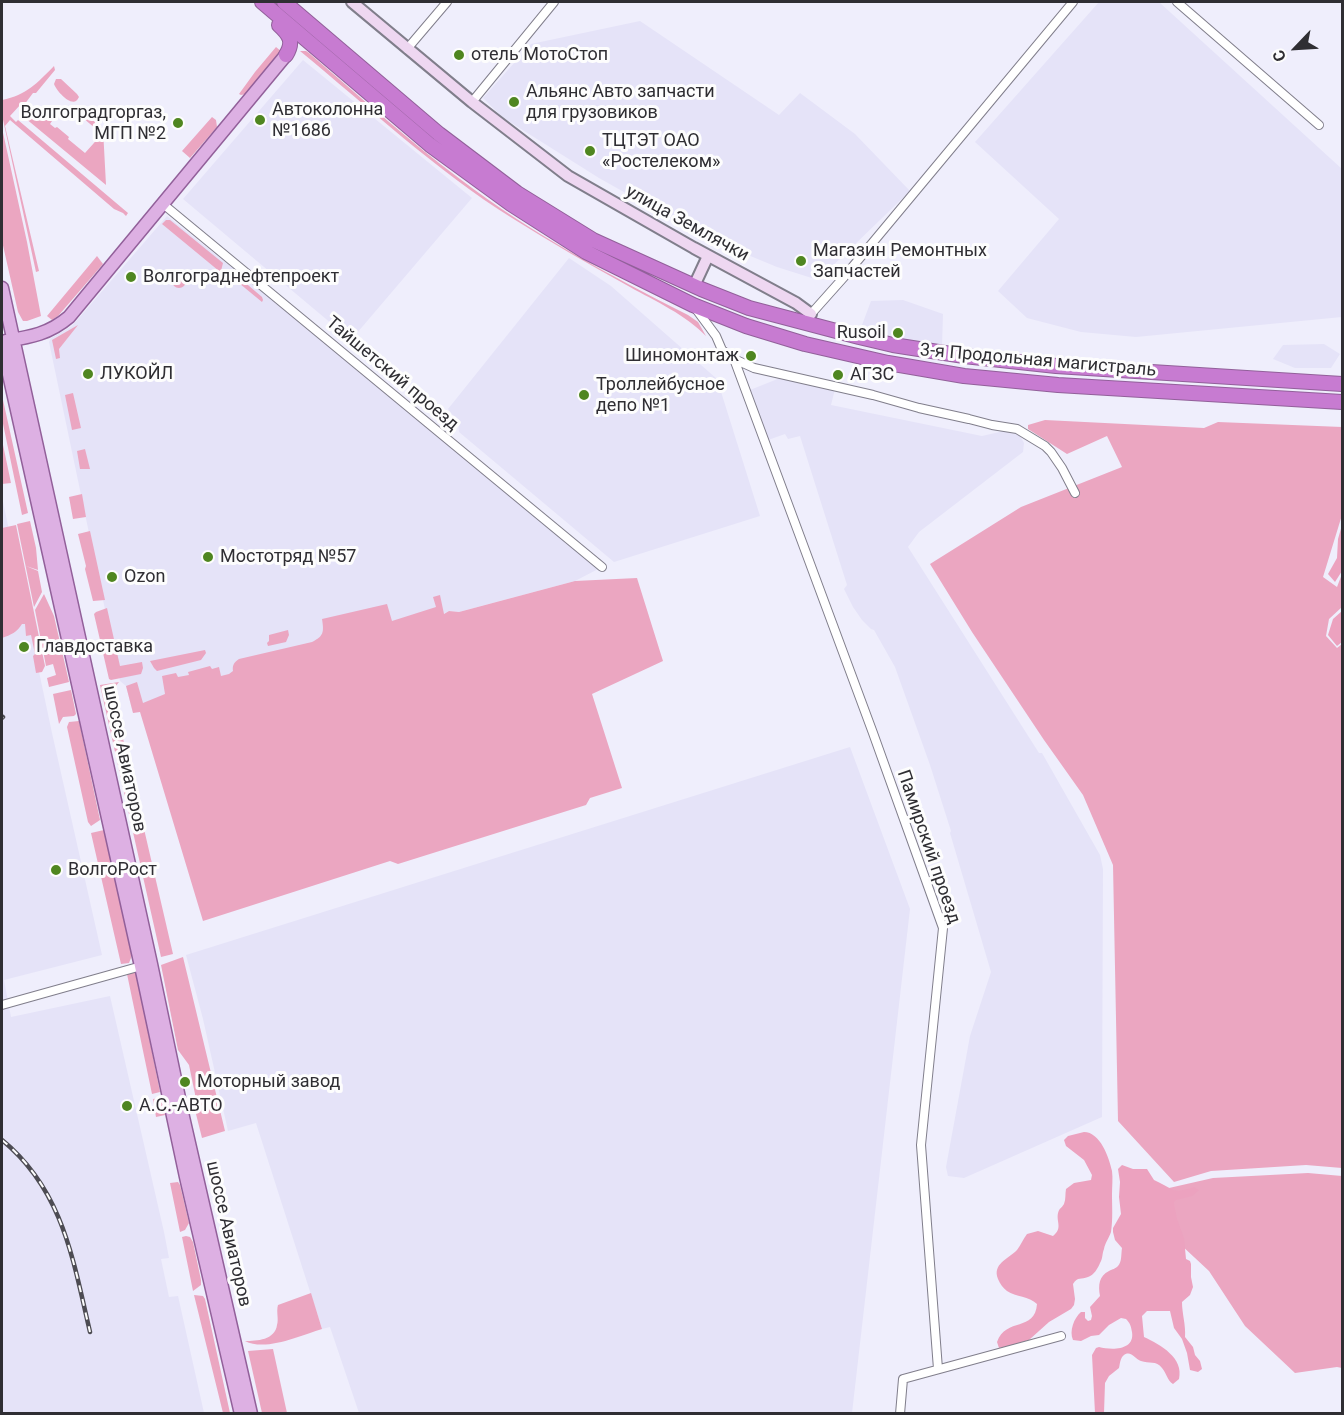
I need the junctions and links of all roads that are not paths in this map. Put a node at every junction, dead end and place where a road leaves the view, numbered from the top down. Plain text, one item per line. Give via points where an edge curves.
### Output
1 (257, 2) edge
2 (262, 2) edge
3 (284, 2) edge
4 (352, 2) edge
5 (447, 2) edge
6 (554, 2) edge
7 (1073, 2) edge
8 (1177, 2) edge
9 (407, 49) junction
10 (286, 55) junction
11 (332, 61) junction
12 (472, 102) junction
13 (1318, 125) dead end
14 (163, 204) junction
15 (708, 256) junction
16 (694, 286) junction
17 (2, 288) edge
18 (693, 305) junction
19 (811, 314) junction
20 (832, 330) junction
21 (5, 342) edge
22 (734, 359) junction
23 (1342, 384) edge
24 (1342, 402) edge
25 (1075, 493) dead end
26 (602, 567) dead end
27 (146, 965) junction
28 (2, 1005) edge
29 (1061, 1336) dead end
30 (938, 1369) junction
31 (241, 1413) edge
32 (251, 1413) edge
33 (900, 1413) edge

1 - 10 highway via 290,37
2 - 11 highway, 3-я Продольная магистраль
3 - 16 highway, 3-я Продольная магистраль via 439,134 517,193 593,240
4 - 9 street, улица Землячки
5 - 9 street
6 - 12 street
7 - 19 street
8 - 13 street
9 - 12 street, улица Землячки
10 - 11 highway via 302,46
10 - 14 main road
11 - 18 highway, 3-я Продольная магистраль via 430,145 511,204 586,252
12 - 15 street, улица Землячки via 568,176
14 - 21 main road via 69,317 47,332
14 - 26 street, Тайшетский проезд
15 - 16 street
15 - 19 street, улица Землячки
16 - 20 highway, 3-я Продольная магистраль via 749,308
17 - 21 main road, шоссе Авиаторов
18 - 22 street via 722,350
18 - 24 highway, 3-я Продольная магистраль via 805,344 964,376
19 - 20 highway
20 - 23 highway, 3-я Продольная магистраль via 893,345 1044,365
21 - 27 main road, шоссе Авиаторов
22 - 25 street via 754,368 1017,429 1051,452
22 - 30 street, Памирский проезд via 943,928 921,1144
27 - 28 street
27 - 31 main road, шоссе Авиаторов via 186,1177
27 - 32 main road, шоссе Авиаторов
29 - 30 street
30 - 33 street via 903,1379

